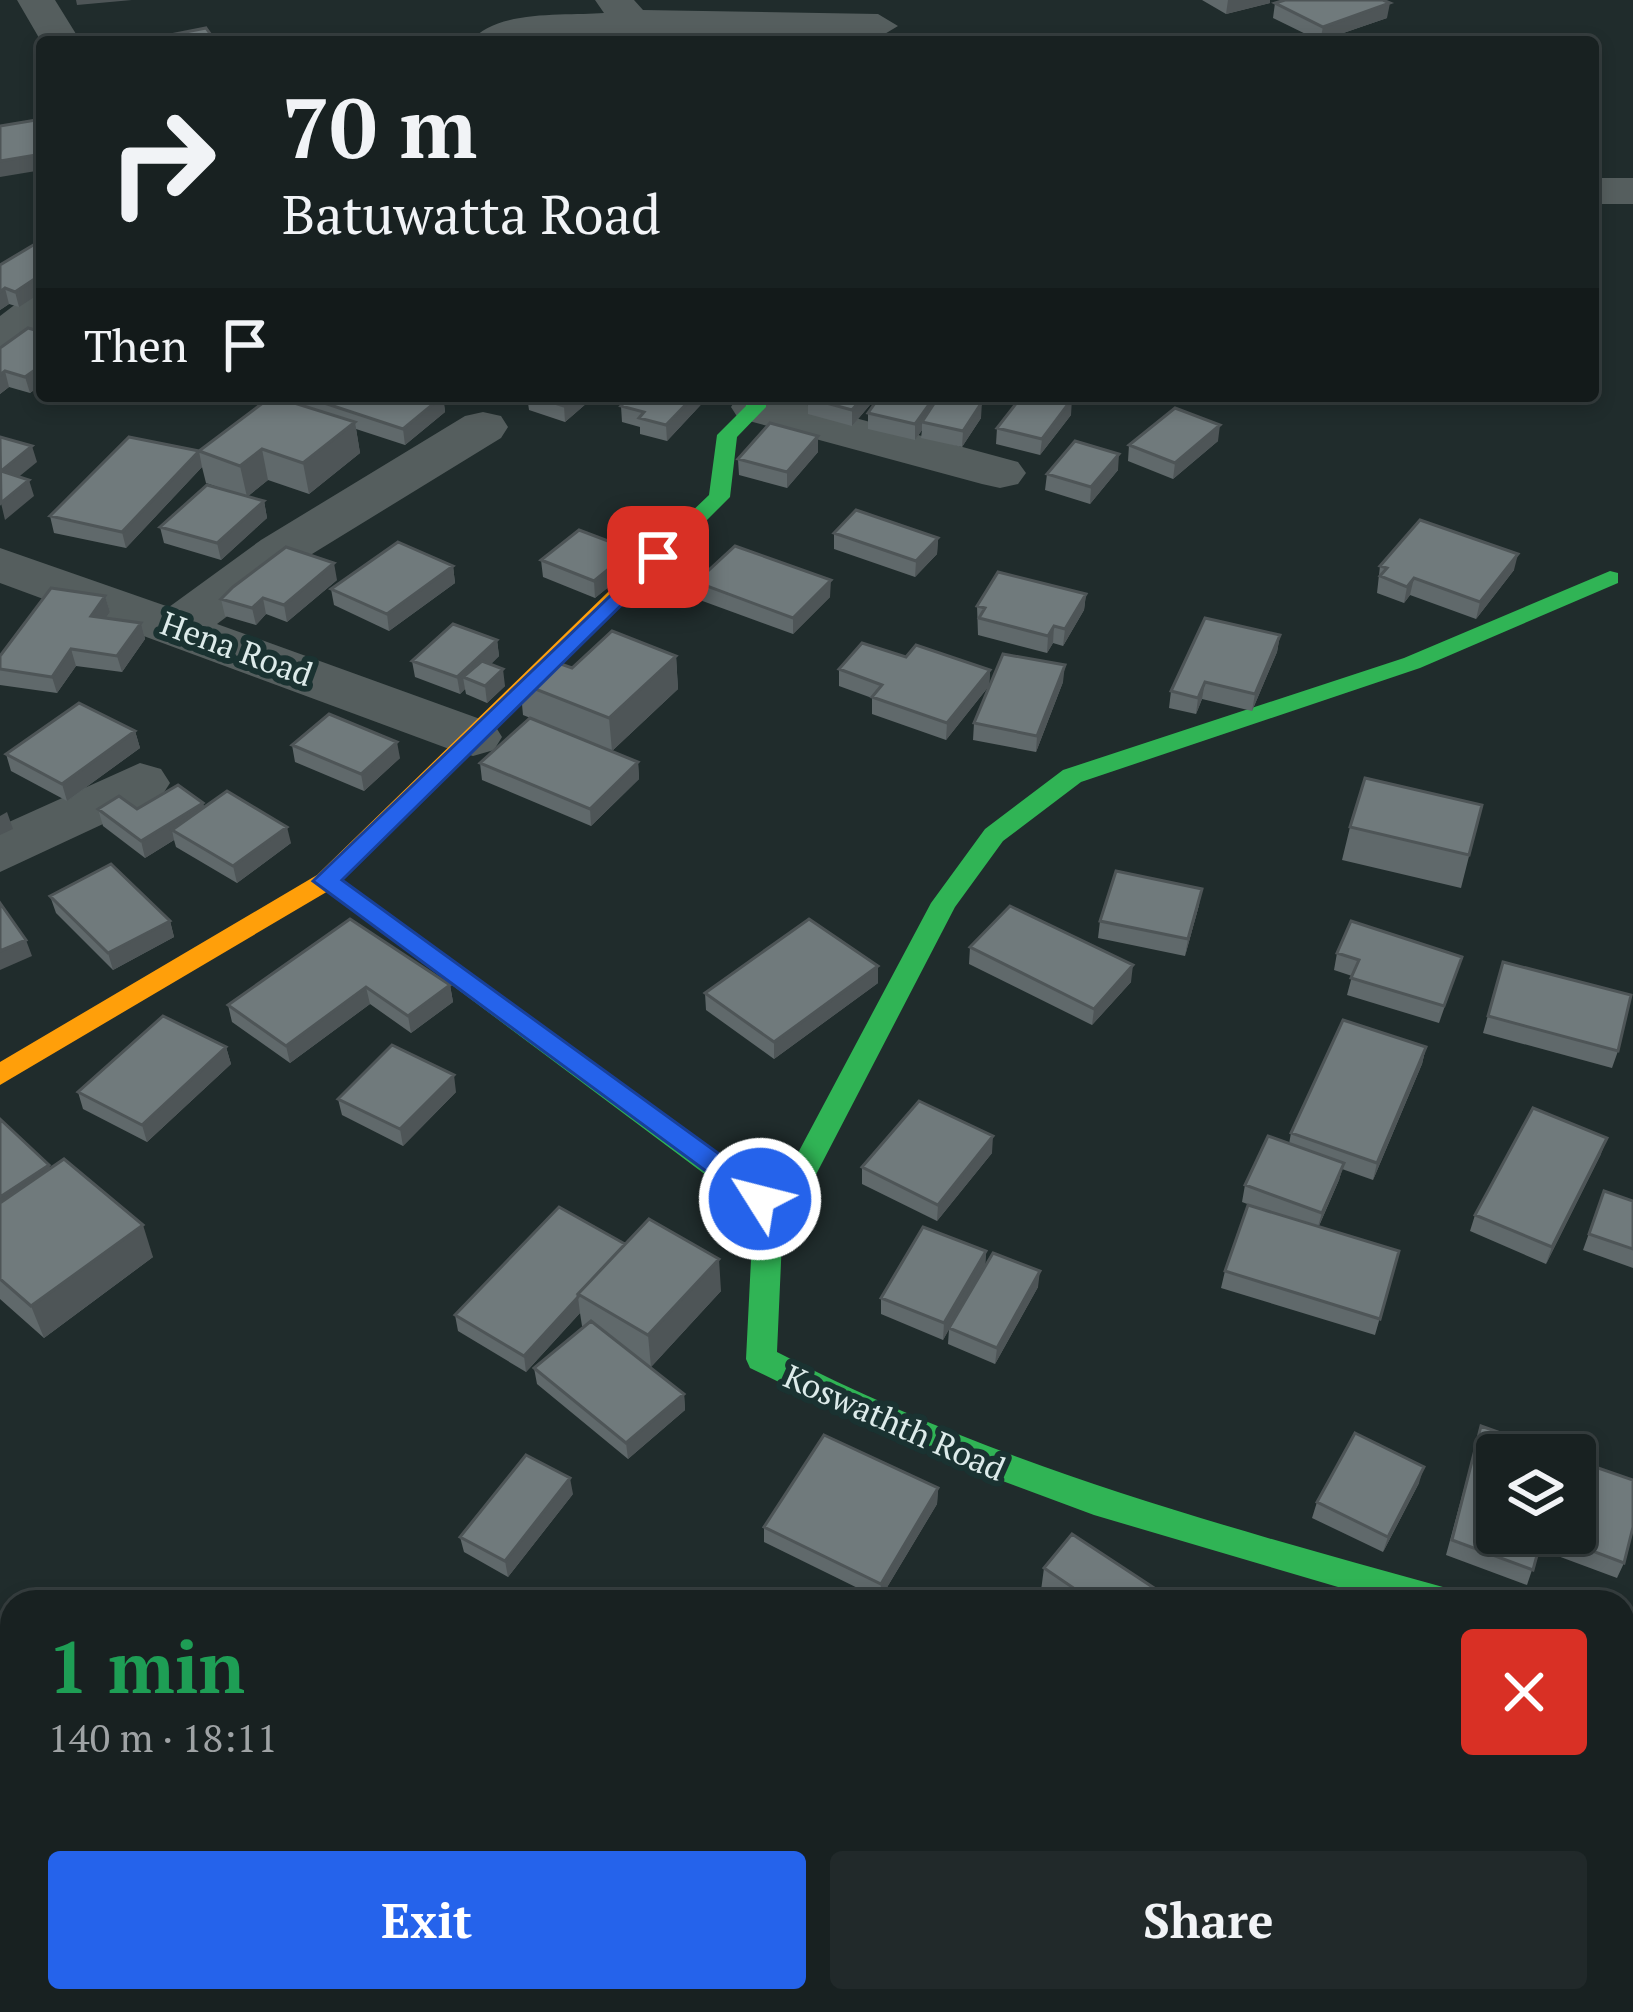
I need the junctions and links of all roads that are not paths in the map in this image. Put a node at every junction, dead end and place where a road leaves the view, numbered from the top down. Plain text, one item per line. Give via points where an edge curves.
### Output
1 (36, 0) edge
2 (623, 11) edge
3 (878, 26) dead end
4 (57, 36) edge
5 (502, 36) edge
6 (1599, 191) edge
7 (1633, 191) edge
8 (36, 311) edge
9 (0, 338) edge
10 (755, 402) edge
11 (759, 402) edge
12 (483, 428) dead end
13 (1000, 473) dead end
14 (0, 564) edge
15 (1610, 578) dead end
16 (179, 626) junction
17 (473, 736) junction
18 (140, 783) dead end
19 (0, 851) edge
20 (326, 881) junction
21 (0, 1075) edge
22 (767, 1240) junction
23 (1402, 1590) edge

1 - 4 street
2 - 3 street
2 - 5 street
6 - 7 street
8 - 9 street
10 - 17 street via 727,435 719,497
11 - 13 street
12 - 16 street via 280,551
14 - 16 street, Hena Road
15 - 22 street via 1412,663 1072,776 994,835 944,903
16 - 17 street, Hena Road
17 - 20 street
18 - 19 street
20 - 21 street
20 - 22 street, Koswathth Road via 760,1199
22 - 23 street, Koswathth Road via 761,1359 817,1394 1021,1479

